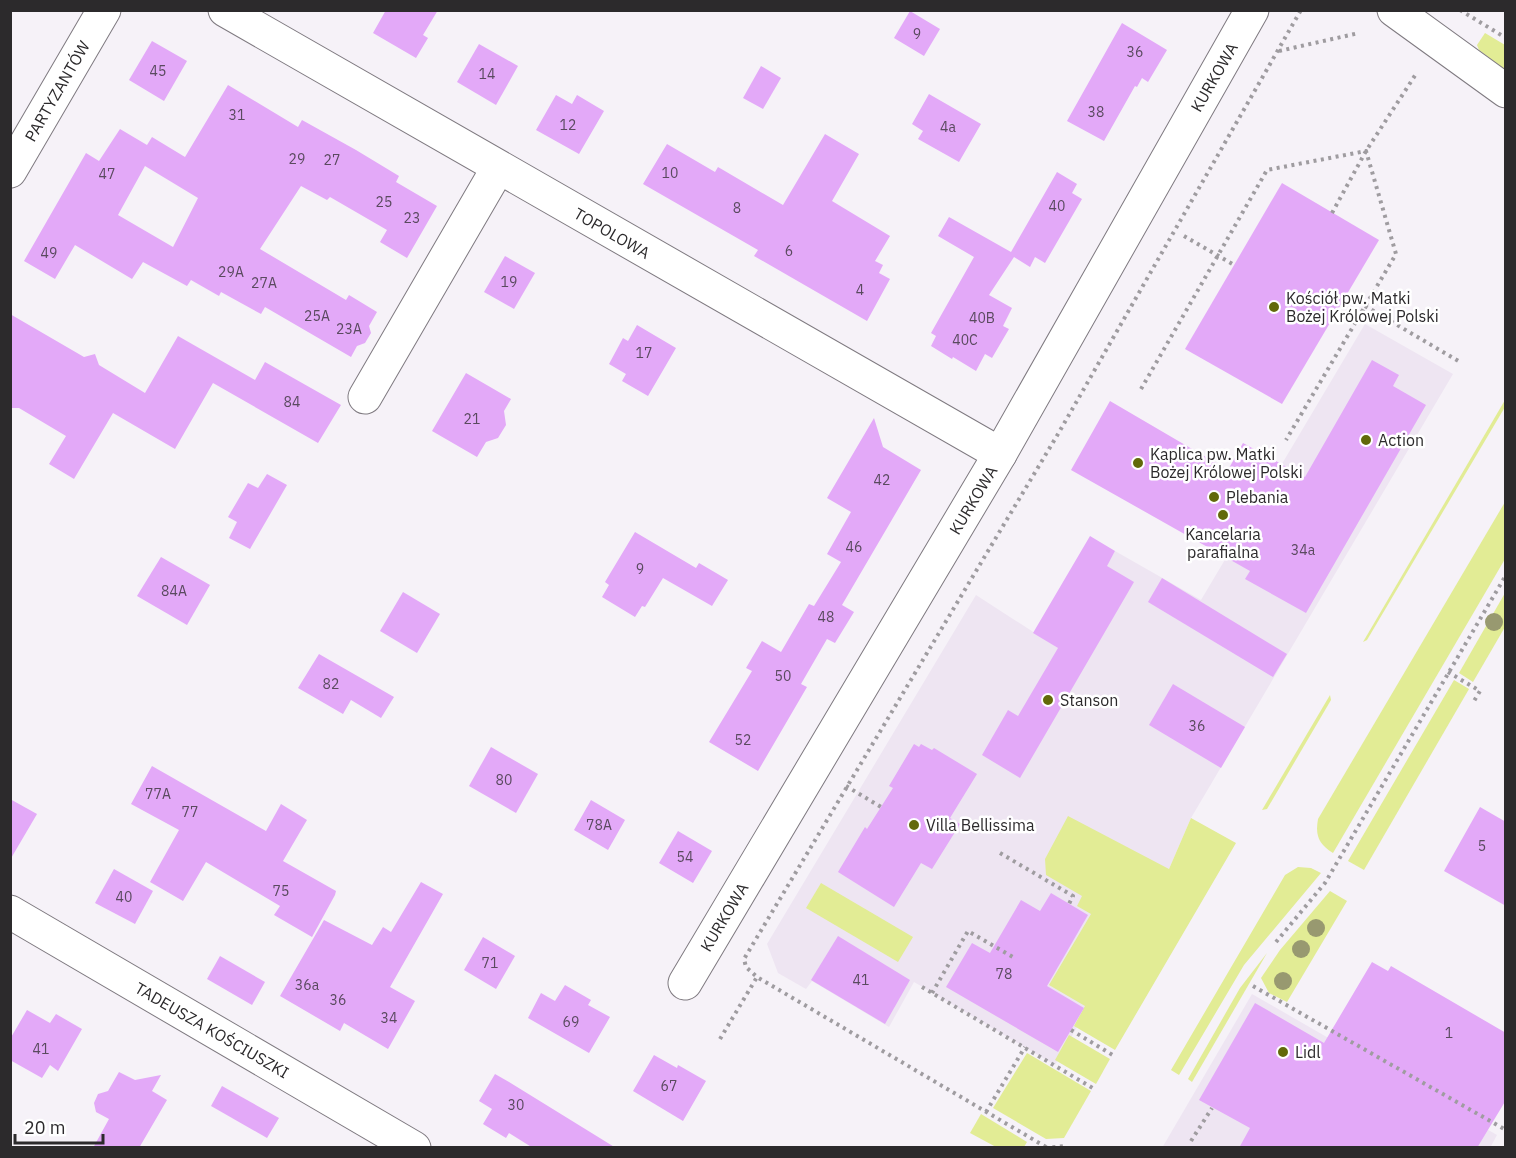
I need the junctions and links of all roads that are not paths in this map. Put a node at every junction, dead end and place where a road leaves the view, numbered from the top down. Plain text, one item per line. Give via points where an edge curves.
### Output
1 (104, 10) edge
2 (225, 10) edge
3 (1252, 10) edge
4 (1394, 10) edge
5 (1506, 91) edge
6 (498, 168) junction
7 (10, 171) edge
8 (365, 397) dead end
9 (1000, 454) junction
10 (10, 912) edge
11 (685, 983) dead end
12 (414, 1148) edge

1 - 7 street, PARTYZANTÓW
2 - 6 street, TOPOLOWA
3 - 9 street, KURKOWA
4 - 5 street
6 - 8 street
6 - 9 street, TOPOLOWA
9 - 11 street, KURKOWA
10 - 12 street, TADEUSZA KOŚCIUSZKI

